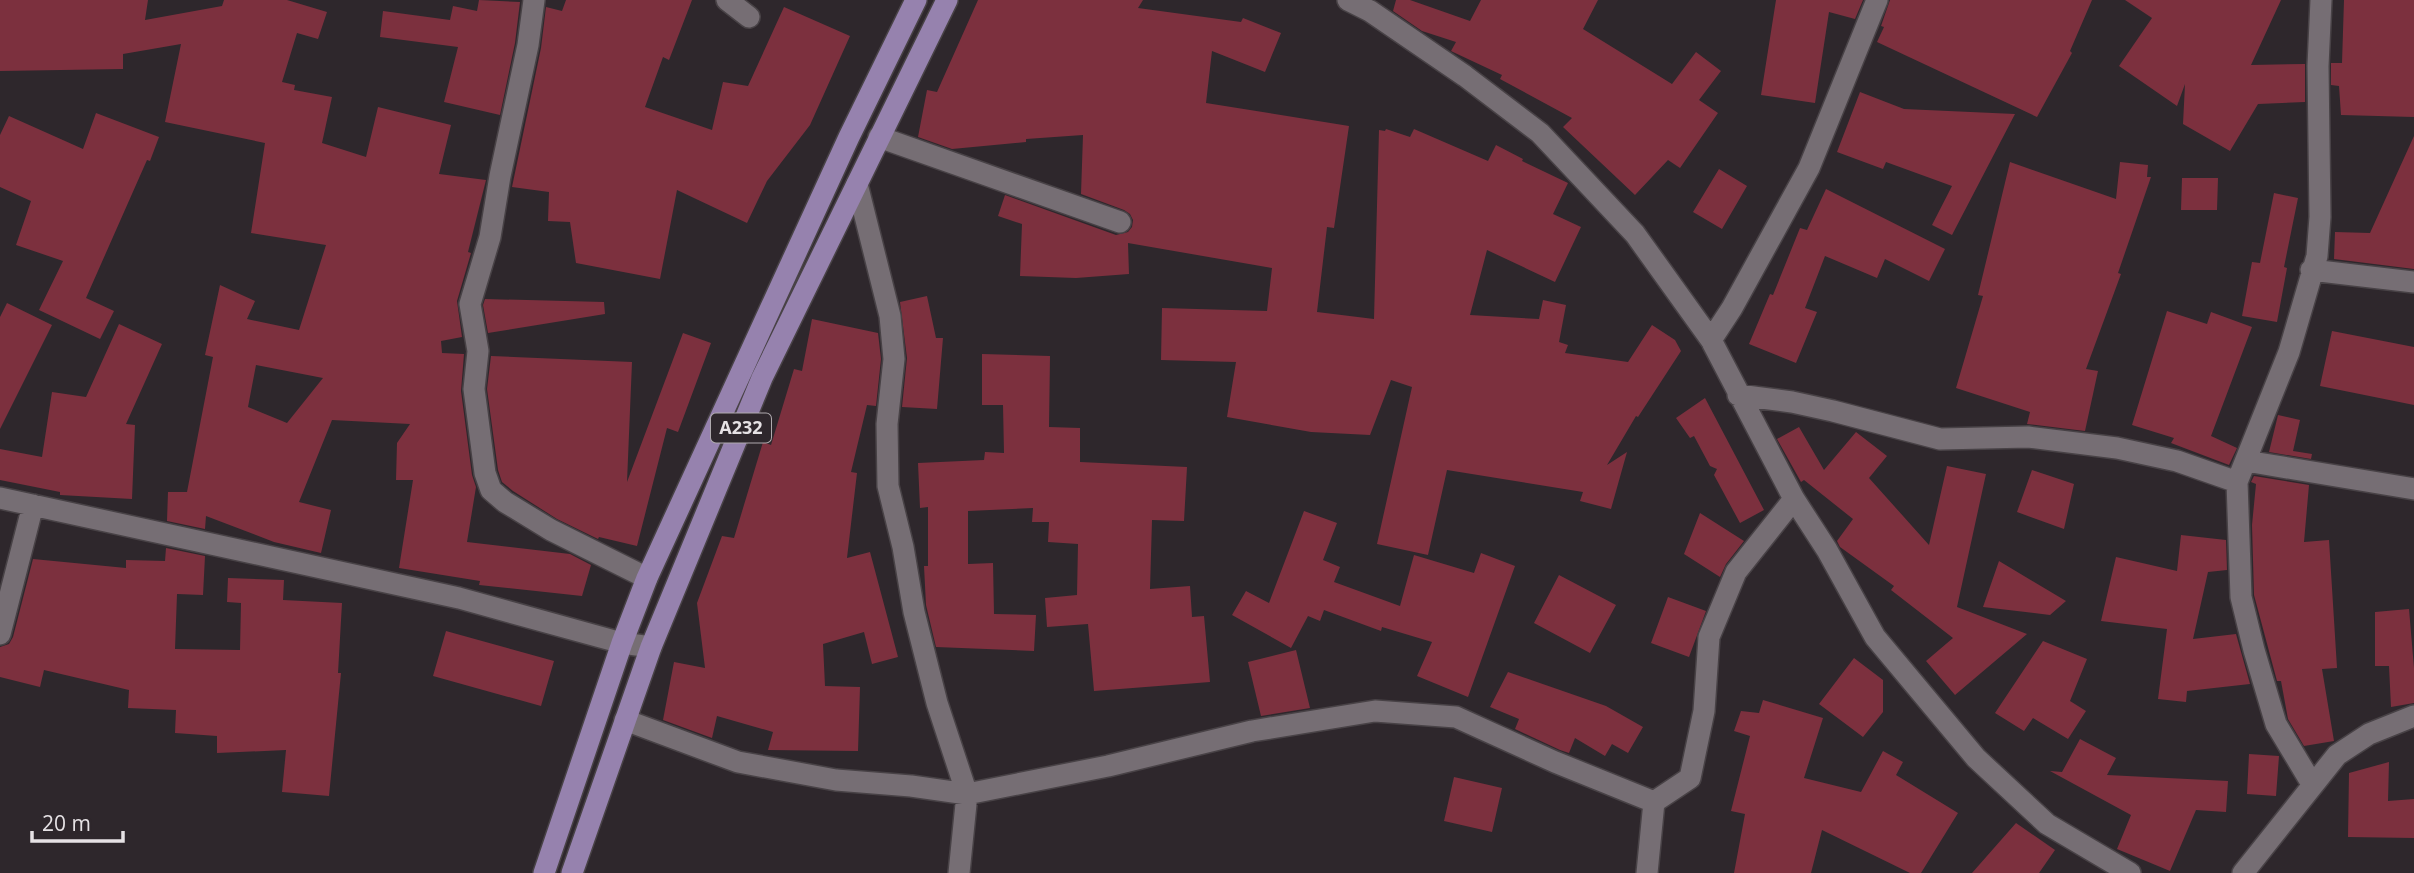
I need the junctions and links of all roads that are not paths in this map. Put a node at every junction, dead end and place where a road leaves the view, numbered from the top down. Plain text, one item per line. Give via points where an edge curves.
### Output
1 (534, 0) edge
2 (727, 0) edge
3 (916, 0) edge
4 (947, 0) edge
5 (1348, 0) edge
6 (1877, 0) edge
7 (2321, 0) edge
8 (750, 17) dead end
9 (879, 137) junction
10 (857, 184) junction
11 (1120, 222) dead end
12 (2311, 270) junction
13 (2414, 282) edge
14 (1711, 340) junction
15 (1738, 395) junction
16 (2246, 461) junction
17 (2236, 482) junction
18 (2414, 489) edge
19 (0, 498) edge
20 (1794, 499) junction
21 (33, 505) junction
22 (647, 578) junction
23 (0, 634) edge
24 (622, 643) junction
25 (651, 647) junction
26 (2414, 716) edge
27 (625, 720) junction
28 (2312, 784) junction
29 (967, 794) junction
30 (1654, 802) junction
31 (544, 873) edge
32 (572, 873) edge
33 (959, 873) edge
34 (1647, 873) edge
35 (2130, 873) edge
36 (2243, 873) edge

1 - 22 street via 490,237 470,304 478,351 474,389 485,472 491,489 505,502
2 - 8 street
3 - 22 main road, A232
4 - 9 main road, A232
5 - 14 street via 1465,76 1540,133 1635,234
6 - 14 street via 1809,168
7 - 12 street via 2320,217 2317,256
9 - 10 main road, A232
9 - 11 street
10 - 25 main road, A232 via 762,378
10 - 29 street via 890,316 894,359 887,424 888,486 934,690
12 - 13 street
12 - 16 street via 2290,352
14 - 15 street
15 - 17 street via 1792,402 1940,439 2028,437 2117,448 2177,461
15 - 20 street
16 - 17 street
16 - 18 street
17 - 28 street via 2241,597 2253,650 2277,724
19 - 21 street
20 - 30 street via 1736,572 1709,637 1704,710 1690,778
20 - 35 street via 1875,637 1976,758 2047,824
21 - 23 street
21 - 24 street via 459,598
22 - 24 main road, A232
24 - 25 street
24 - 31 main road, A232
25 - 27 main road, A232
26 - 28 street via 2369,734 2337,755
27 - 29 street via 738,762 836,780
27 - 32 main road, A232
28 - 36 street
29 - 30 street via 1252,731 1375,711 1456,717
29 - 33 street
30 - 34 street

